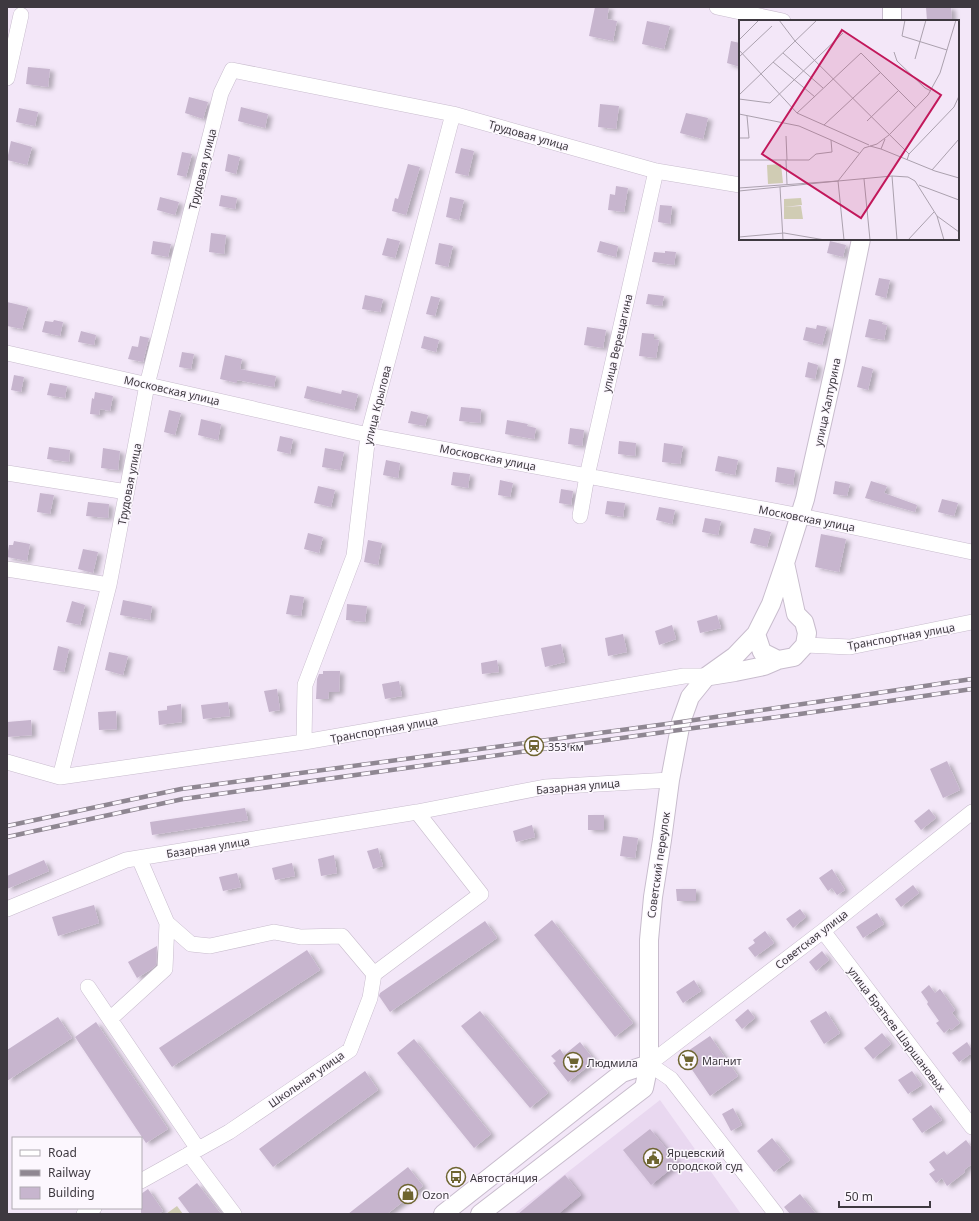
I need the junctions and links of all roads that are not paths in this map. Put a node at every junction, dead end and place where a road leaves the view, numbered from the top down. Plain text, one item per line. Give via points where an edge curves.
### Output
1 (717, 7) edge
2 (892, 7) edge
3 (21, 15) dead end
4 (778, 20) edge
5 (892, 20) edge
6 (7, 78) edge
7 (453, 114) junction
8 (656, 171) junction
9 (739, 185) edge
10 (861, 240) edge
11 (7, 353) edge
12 (147, 385) junction
13 (368, 435) junction
14 (7, 473) edge
15 (587, 476) junction
16 (127, 492) junction
17 (580, 516) dead end
18 (801, 516) junction
19 (972, 552) edge
20 (785, 563) junction
21 (7, 569) edge
22 (110, 585) junction
23 (796, 614) junction
24 (764, 616) junction
25 (972, 622) edge
26 (756, 634) junction
27 (805, 645) junction
28 (778, 660) junction
29 (707, 676) junction
30 (304, 742) junction
31 (7, 762) edge
32 (60, 777) junction
33 (670, 780) junction
34 (417, 812) junction
35 (972, 812) edge
36 (139, 858) junction
37 (7, 909) edge
38 (167, 923) junction
39 (823, 931) junction
40 (374, 974) junction
41 (88, 987) dead end
42 (110, 1019) junction
43 (649, 1064) junction
44 (972, 1127) edge
45 (194, 1151) junction
46 (142, 1180) edge
47 (234, 1214) edge
48 (443, 1214) edge
49 (480, 1214) edge
50 (776, 1214) edge

1 - 4 street
2 - 5 main road
3 - 6 street
7 - 8 street, Трудовая улица
7 - 12 street, Трудовая улица via 232,70 221,93
7 - 13 street, улица Крылова
8 - 9 street, Трудовая улица
8 - 15 street, улица Верещагина
10 - 18 main road, улица Халтурина
11 - 12 street, Московская улица
12 - 13 street, Московская улица
12 - 16 street, Трудовая улица
13 - 15 street, Московская улица
13 - 30 street, улица Крылова via 354,556 306,685
14 - 16 street
15 - 17 street, улица Верещагина
15 - 18 street, Московская улица
16 - 22 street, Трудовая улица
18 - 19 street, Московская улица
18 - 20 main road, улица Халтурина
20 - 23 main road
20 - 24 main road, улица Халтурина
21 - 22 street
22 - 32 street, Трудовая улица
23 - 24 main road via 780,609
23 - 27 main road via 806,628
24 - 26 main road
25 - 27 street, Транспортная улица via 850,647
26 - 28 main road via 762,652
26 - 29 main road, Советский переулок via 735,656
27 - 28 main road via 794,657
28 - 29 main road via 764,666
29 - 30 street, Транспортная улица via 684,676
29 - 33 main road, Советский переулок via 687,703
30 - 32 street, Транспортная улица
31 - 32 street
33 - 34 street, Базарная улица via 544,787
33 - 43 main road, Советский переулок via 649,940
34 - 36 street, Базарная улица
34 - 40 street via 481,894
35 - 39 street, Советская улица
36 - 37 street, Базарная улица via 126,860
36 - 38 street
38 - 40 street via 191,944 210,946 274,932 301,937 342,936
38 - 42 street via 165,969
39 - 43 street, Советская улица
39 - 44 street, улица Братьев Шаршановых
40 - 45 street, Школьная улица via 370,998 350,1050 229,1132
41 - 42 street
42 - 45 street
43 - 48 main road, Советская улица via 622,1074
43 - 49 main road via 644,1088
43 - 50 street via 671,1079
45 - 46 street, Школьная улица
45 - 47 street

